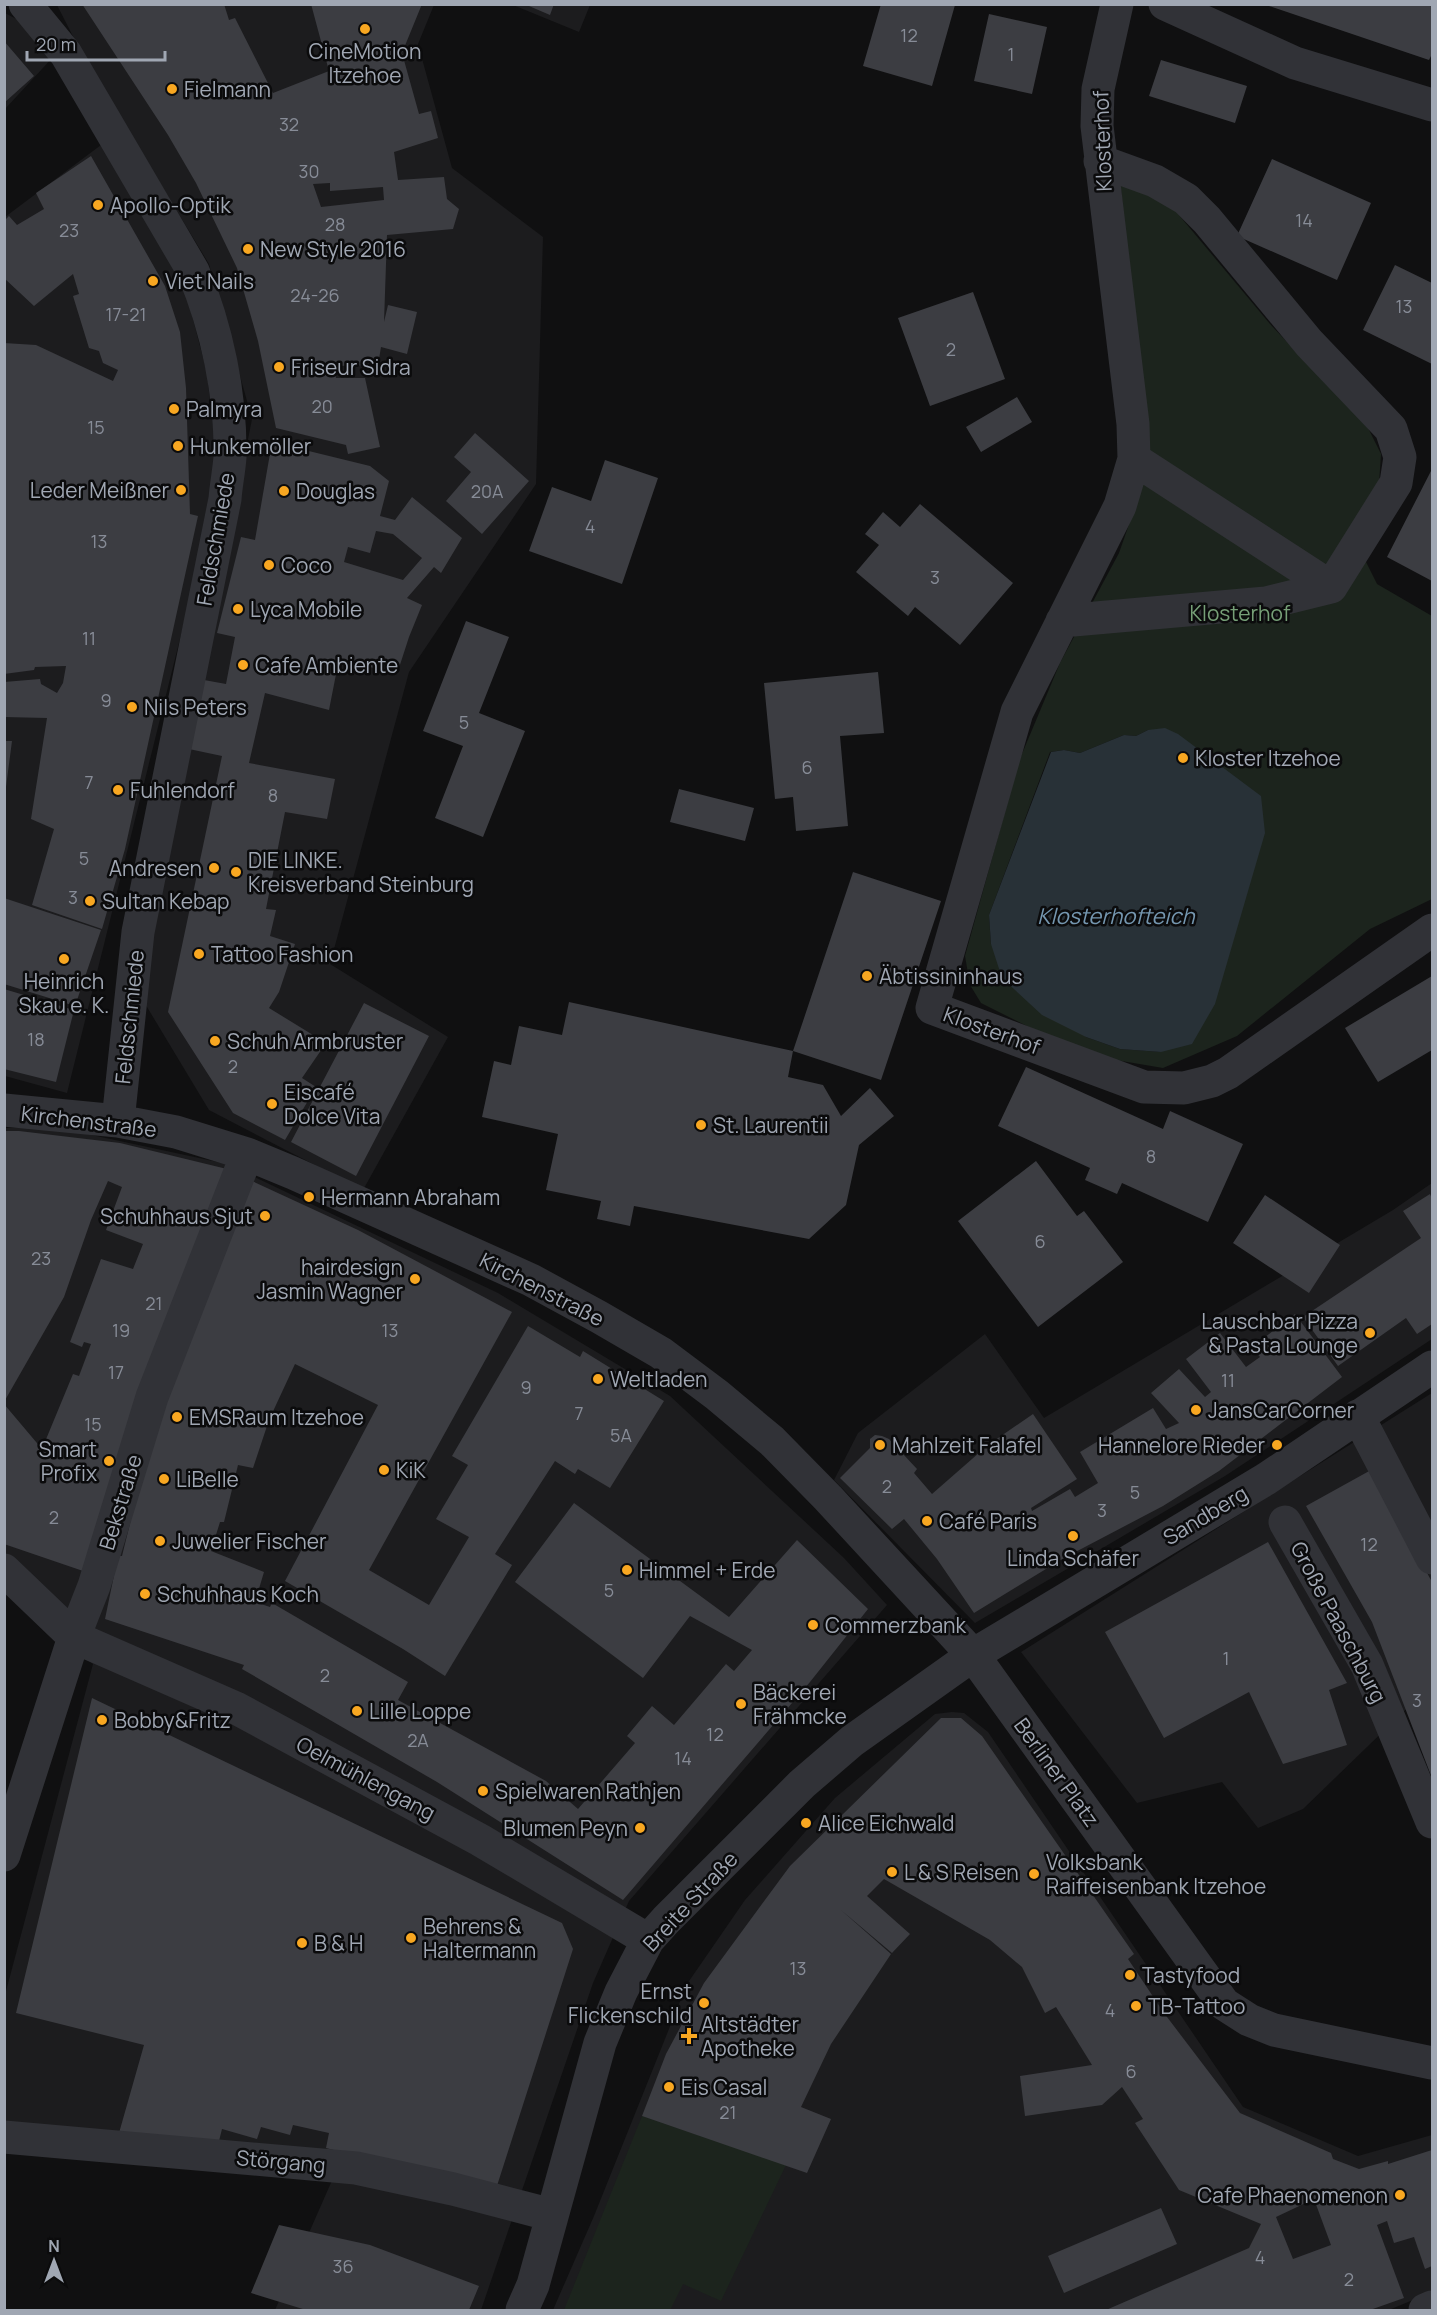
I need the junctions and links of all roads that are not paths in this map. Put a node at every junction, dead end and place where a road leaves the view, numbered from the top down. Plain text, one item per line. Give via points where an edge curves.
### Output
1 (25, 4) edge
2 (1117, 4) edge
3 (1165, 4) edge
4 (1432, 105) edge
5 (1100, 161) junction
6 (1134, 459) junction
7 (1331, 587) junction
8 (1062, 621) junction
9 (1432, 930) edge
10 (4, 1110) edge
11 (118, 1121) junction
12 (247, 1154) junction
13 (1432, 1367) edge
14 (1358, 1416) junction
15 (1286, 1522) dead end
16 (1432, 1558) edge
17 (4, 1570) edge
18 (74, 1637) junction
19 (974, 1655) junction
20 (1432, 1822) edge
21 (4, 1855) edge
22 (648, 1940) junction
23 (1432, 2063) edge
24 (4, 2137) edge
25 (552, 2215) junction
26 (1432, 2307) edge
27 (522, 2310) edge
28 (1425, 2310) edge

1 - 11 street, Feldschmiede via 66,54 193,271 205,298 226,401 230,458 225,499 138,932
2 - 5 street, Klosterhof via 1098,89
3 - 4 street via 1295,63
5 - 6 street, Klosterhof
5 - 7 street via 1155,181 1186,199 1309,343 1391,429 1400,457 1396,483
6 - 7 street
6 - 8 street, Klosterhof via 1120,506
7 - 8 street via 1266,603
8 - 9 street, Klosterhof via 1017,712 932,1008 1144,1087 1184,1088 1228,1073
10 - 11 street, Kirchenstraße
11 - 12 street, Kirchenstraße via 176,1132
12 - 18 street, Bekstraße via 152,1397 94,1586
12 - 19 street, Kirchenstraße via 531,1280 660,1353 772,1441
13 - 14 street, Sandberg
14 - 16 street
14 - 19 street, Sandberg via 1266,1479
15 - 20 street, Große Paaschburg via 1367,1665
17 - 18 street
18 - 21 street, Bekstraße
18 - 22 street, Oelmühlengang via 237,1708 480,1840
19 - 22 street, Breite Straße via 852,1742 802,1785
19 - 23 street, Berliner Platz via 1224,2004 1274,2030
22 - 25 street, Breite Straße via 600,2043
24 - 25 street, Störgang via 356,2168
25 - 27 street, Breite Straße
26 - 28 street

